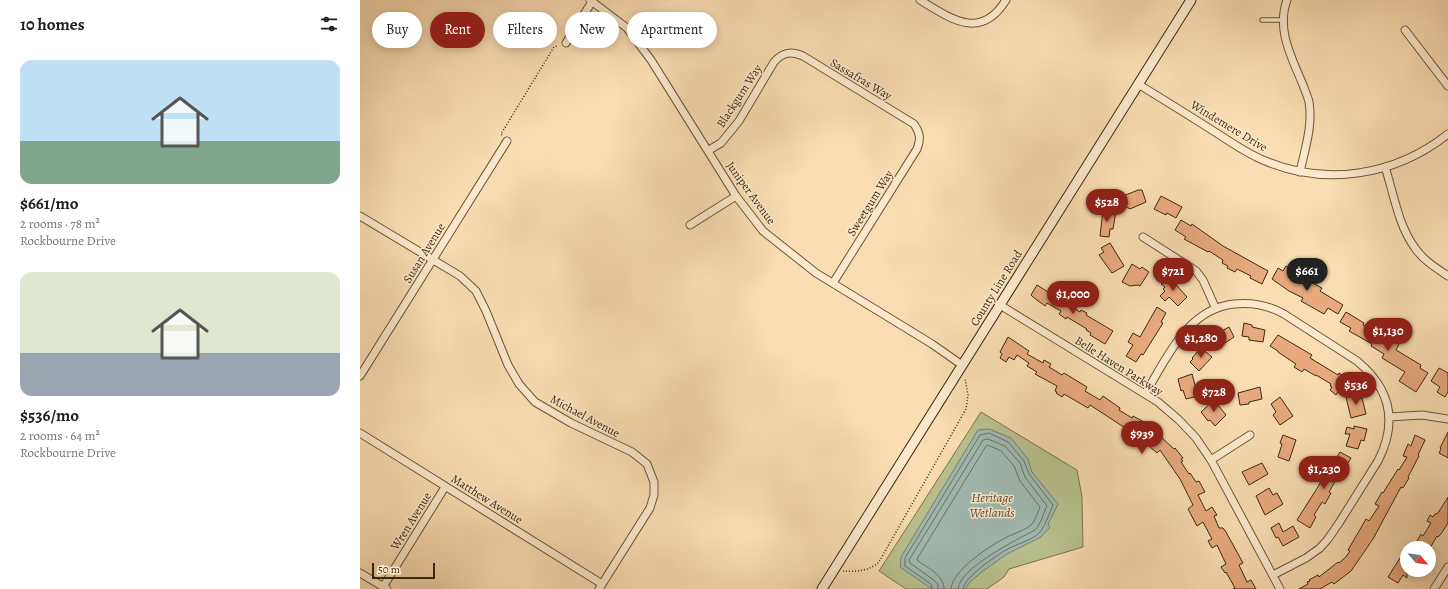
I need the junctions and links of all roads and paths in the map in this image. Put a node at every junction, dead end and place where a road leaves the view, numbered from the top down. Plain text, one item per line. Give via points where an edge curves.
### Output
1 (591, 0) edge
2 (920, 0) edge
3 (1006, 0) edge
4 (1190, 0) edge
5 (1287, 0) edge
6 (584, 12) edge
7 (1262, 20) dead end
8 (1284, 20) junction
9 (1405, 30) dead end
10 (565, 43) edge
11 (787, 52) joint
12 (1138, 84) junction
13 (1448, 86) edge
14 (919, 132) joint
15 (1448, 134) edge
16 (507, 141) joint
17 (709, 150) junction
18 (1385, 167) junction
19 (1300, 172) junction
20 (736, 196) junction
21 (360, 216) edge
22 (690, 225) dead end
23 (1143, 237) dead end
24 (433, 259) junction
25 (1448, 276) edge
26 (834, 283) junction
27 (1000, 305) junction
28 (1216, 308) junction
29 (962, 365) junction
30 (360, 376) edge
31 (1145, 394) junction
32 (1389, 417) junction
33 (1448, 419) edge
34 (360, 433) edge
35 (1250, 435) dead end
36 (1211, 460) junction
37 (445, 486) junction
38 (1448, 567) edge
39 (834, 570) junction
40 (360, 573) edge
41 (1273, 575) junction
42 (601, 586) edge
43 (385, 588) edge
44 (822, 589) edge
45 (1280, 589) edge
46 (1434, 589) edge

1 - 6 street
1 - 17 street, Juniper Avenue via 627,28 651,60
2 - 3 street via 949,18 968,23 987,19 996,13
4 - 12 main road, County Line Road
5 - 8 street
7 - 8 lane
8 - 19 street via 1286,44 1308,101 1310,116
9 - 13 street
10 - 16 path via 554,47 501,134
11 - 14 street, Sassafras Way via 803,56 914,124
11 - 17 street, Blackgum Way via 774,62 739,121 721,143
12 - 19 street, Windemere Drive via 1244,150 1276,165
12 - 27 main road, County Line Road
14 - 26 street, Sweetgum Way via 920,141 916,149
15 - 18 street, Windemere Drive via 1435,144 1397,164
16 - 24 street, Susan Avenue
17 - 20 street, Juniper Avenue
18 - 19 street, Windemere Drive via 1333,175
18 - 25 street via 1404,229 1425,259
20 - 22 street
20 - 26 street, Juniper Avenue via 763,231 816,273
21 - 24 street, Michael Avenue
23 - 28 street via 1196,271
24 - 30 street, Susan Avenue
24 - 42 street, Michael Avenue via 460,276 476,291 508,365 519,384 535,402 571,423 632,452 647,464 654,482 650,508
26 - 29 street, Juniper Avenue
27 - 29 main road, County Line Road
27 - 31 street, Belle Haven Parkway
28 - 31 street via 1199,317 1187,328
28 - 32 street via 1246,302 1284,314 1367,369 1378,382 1385,397
29 - 39 main road, County Line Road
29 - 39 path via 968,395 966,410 879,562 872,568
31 - 36 street, Belle Haven Parkway via 1179,420 1196,438
32 - 33 street via 1422,415
32 - 41 street via 1383,450 1328,539 1306,558
34 - 37 street, Matthew Avenue
35 - 36 street
36 - 41 street, Belle Haven Parkway
37 - 42 street, Matthew Avenue
37 - 43 street, Wren Avenue
38 - 46 street
39 - 44 main road, County Line Road
40 - 43 street
41 - 45 street, Belle Haven Parkway

